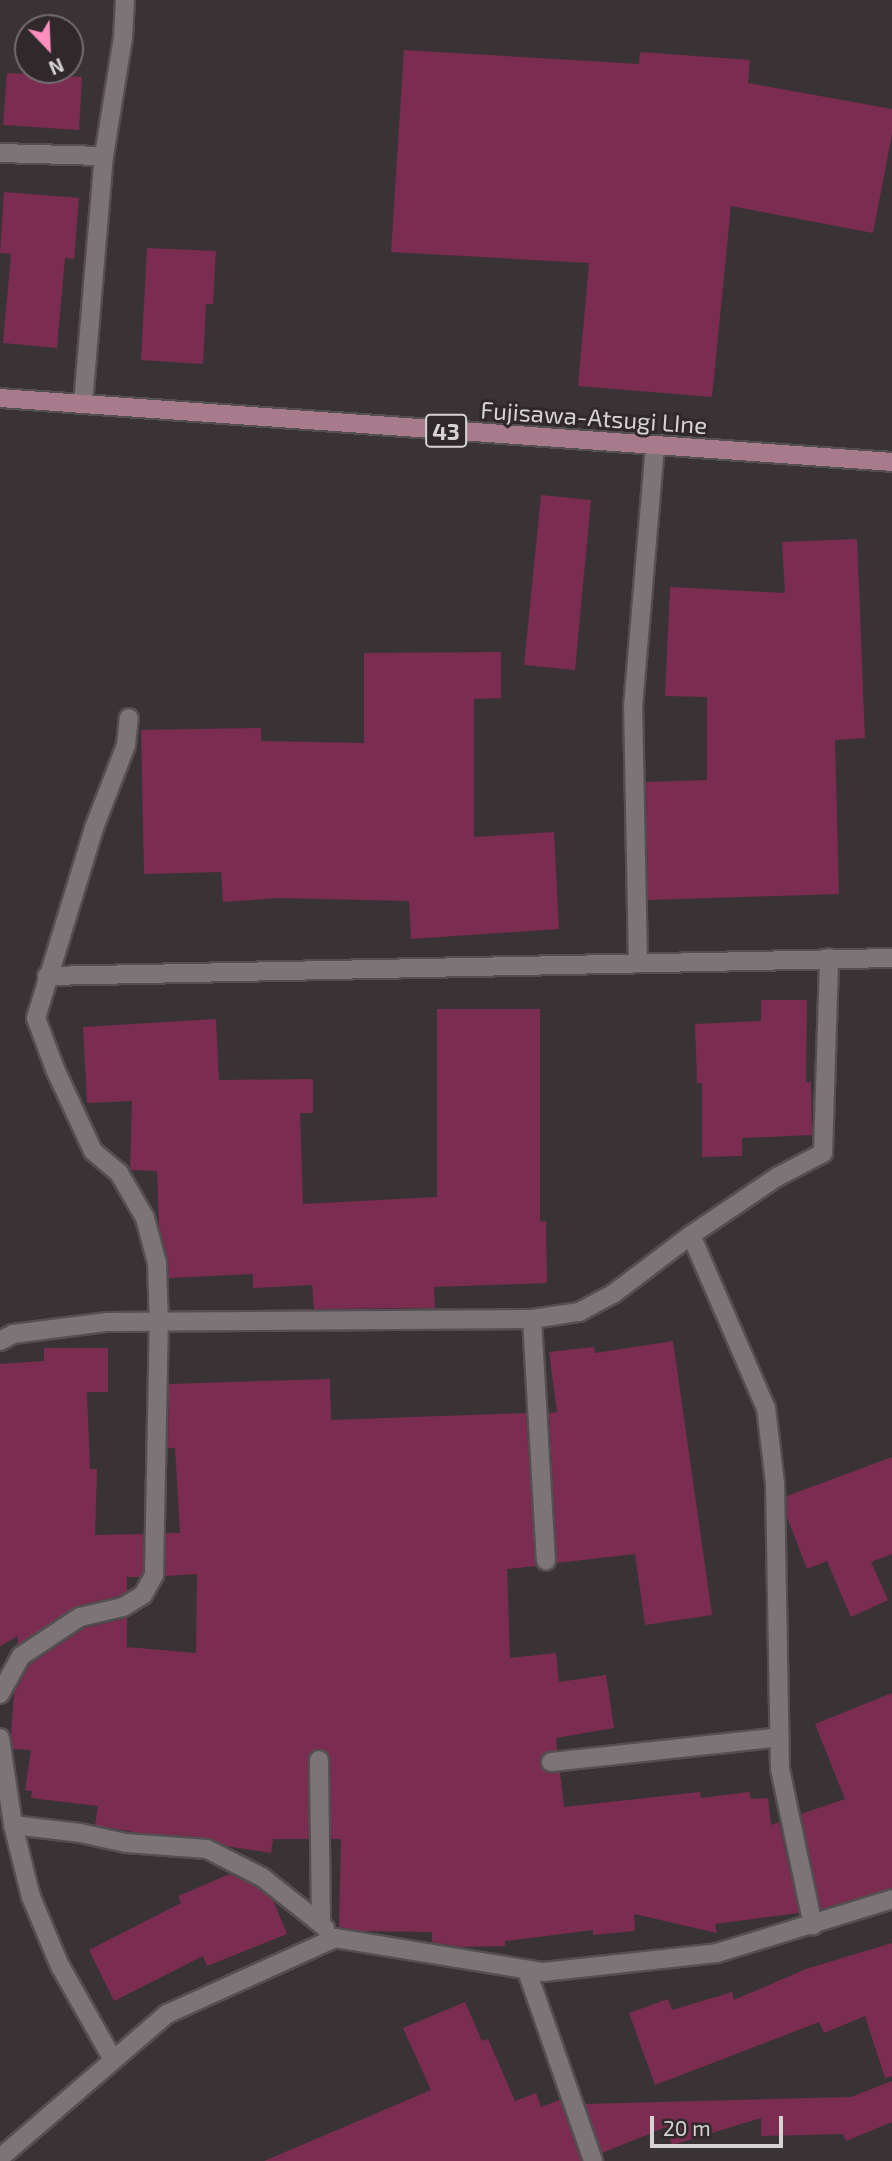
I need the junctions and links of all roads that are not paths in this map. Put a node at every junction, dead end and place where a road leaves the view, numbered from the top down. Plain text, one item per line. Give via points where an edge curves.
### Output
1 (125, 0) edge
2 (0, 153) edge
3 (104, 156) junction
4 (0, 398) edge
5 (83, 404) junction
6 (655, 446) junction
7 (892, 462) edge
8 (129, 718) dead end
9 (829, 958) junction
10 (892, 958) edge
11 (638, 963) junction
12 (47, 976) junction
13 (691, 1235) junction
14 (532, 1319) junction
15 (159, 1324) junction
16 (0, 1341) edge
17 (546, 1561) dead end
18 (0, 1694) edge
19 (780, 1737) junction
20 (0, 1738) edge
21 (319, 1760) dead end
22 (551, 1762) dead end
23 (13, 1825) junction
24 (892, 1899) edge
25 (321, 1924) junction
26 (813, 1926) junction
27 (335, 1938) junction
28 (527, 1971) junction
29 (112, 2058) junction
30 (0, 2158) edge
31 (593, 2161) edge

1 - 3 street
2 - 3 street
3 - 5 street
4 - 5 main road, Fujisawa-Atsugi LIne / 43
5 - 6 main road, Fujisawa-Atsugi LIne / 43
6 - 7 main road, Fujisawa-Atsugi LIne / 43
6 - 11 street via 633,707
8 - 12 street via 126,745
9 - 10 street
9 - 11 street
9 - 13 street via 823,1153 777,1177
11 - 12 street
12 - 15 street via 36,1018 93,1151 119,1173 145,1218 157,1263
13 - 14 street via 613,1294 579,1312
13 - 19 street via 766,1408 775,1483
14 - 15 street
14 - 17 street
15 - 16 street via 107,1322 13,1334
15 - 18 street via 154,1575 143,1595 123,1606 80,1617 21,1656
19 - 22 street
19 - 26 street via 780,1769
20 - 23 street
21 - 25 street
23 - 25 street via 126,1843 207,1849 262,1877
23 - 29 street via 31,1897 60,1966
24 - 26 street
25 - 27 street
26 - 28 street via 717,1953
27 - 28 street
27 - 29 street via 167,2014
28 - 31 street
29 - 30 street

